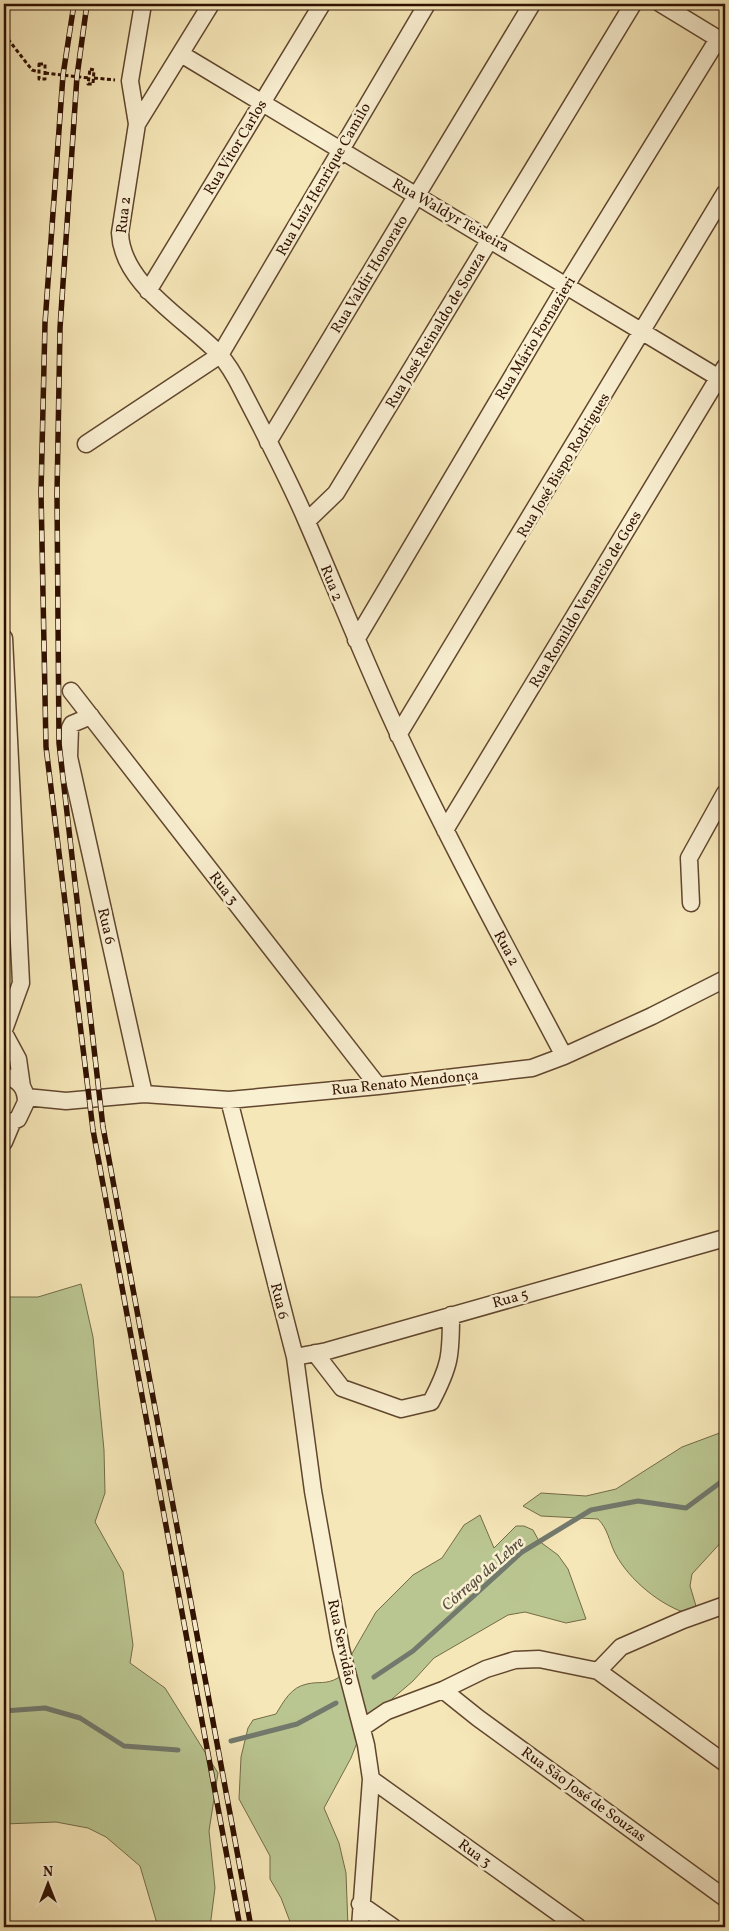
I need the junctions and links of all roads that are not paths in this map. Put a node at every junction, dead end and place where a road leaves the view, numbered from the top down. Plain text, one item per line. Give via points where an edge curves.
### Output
1 (142, 4) edge
2 (211, 4) edge
3 (322, 4) edge
4 (427, 4) edge
5 (532, 4) edge
6 (633, 4) edge
7 (661, 4) edge
8 (721, 41) edge
9 (181, 54) junction
10 (261, 103) junction
11 (137, 124) junction
12 (339, 150) junction
13 (725, 193) edge
14 (416, 195) junction
15 (491, 238) junction
16 (567, 284) junction
17 (148, 291) junction
18 (644, 332) junction
19 (220, 355) junction
20 (722, 373) edge
21 (268, 442) junction
22 (86, 444) dead end
23 (307, 521) junction
24 (4, 638) edge
25 (356, 640) junction
26 (71, 691) dead end
27 (91, 716) junction
28 (398, 735) junction
29 (725, 793) edge
30 (445, 830) junction
31 (691, 903) dead end
32 (725, 979) edge
33 (4, 1031) edge
34 (564, 1056) junction
35 (4, 1076) edge
36 (378, 1086) junction
37 (24, 1092) junction
38 (144, 1094) junction
39 (229, 1100) junction
40 (66, 1101) junction
41 (13, 1120) edge
42 (4, 1142) edge
43 (725, 1238) edge
44 (451, 1315) junction
45 (315, 1353) junction
46 (295, 1357) junction
47 (725, 1605) edge
48 (598, 1671) junction
49 (443, 1690) junction
50 (362, 1728) junction
51 (725, 1763) edge
52 (371, 1779) junction
53 (725, 1898) edge
54 (360, 1904) junction
55 (360, 1927) edge
56 (393, 1927) edge
57 (578, 1927) edge

1 - 11 street via 130,81
2 - 9 street
3 - 10 street, Rua Vitor Carlos
4 - 12 street, Rua Luiz Henrique Camilo
5 - 14 street, Rua Valdir Honorato
6 - 15 street, Rua José Reinaldo de Souza
7 - 8 street
8 - 16 street, Rua Mário Fornazieri
9 - 10 street, Rua Waldyr Teixeira
9 - 11 street
10 - 12 street, Rua Waldyr Teixeira
10 - 17 street, Rua Vitor Carlos
11 - 17 street, Rua 2 via 120,247 125,260
12 - 14 street, Rua Waldyr Teixeira
12 - 19 street, Rua Luiz Henrique Camilo
13 - 18 street, Rua José Bispo Rodrigues
14 - 15 street, Rua Waldyr Teixeira
14 - 21 street, Rua Valdir Honorato
15 - 16 street, Rua Waldyr Teixeira
15 - 23 street, Rua José Reinaldo de Souza via 336,493
16 - 18 street, Rua Waldyr Teixeira
16 - 25 street, Rua Mário Fornazieri
17 - 19 street, Rua 2
18 - 20 street, Rua Waldyr Teixeira
18 - 28 street, Rua José Bispo Rodrigues
19 - 21 street, Rua 2 via 238,382
19 - 22 street
20 - 30 street, Rua Romildo Venancio de Goes
21 - 23 street, Rua 2
23 - 25 street, Rua 2
24 - 33 street via 21,983
25 - 28 street, Rua 2
26 - 27 street, Rua 3
27 - 36 street, Rua 3
27 - 38 street, Rua 6 via 72,724 69,758
28 - 30 street, Rua 2
29 - 31 street via 689,858
30 - 34 street, Rua 2
32 - 34 street, Rua Renato Mendonça
33 - 37 street via 18,1059
34 - 36 street, Rua Renato Mendonça via 532,1068
35 - 37 street via 18,1081
36 - 39 street, Rua Renato Mendonça
37 - 40 street, Rua Renato Mendonça
37 - 41 street
38 - 39 street, Rua Renato Mendonça
38 - 40 street, Rua Renato Mendonça
39 - 46 street, Rua 6
40 - 41 street, Rua Renato Mendonça
41 - 42 street
43 - 44 street, Rua 5
44 - 45 street, Rua 5
44 - 45 street via 451,1352 446,1373 431,1402 401,1409 342,1388
45 - 46 street, Rua 5
46 - 50 street, Rua Servidão via 313,1491 341,1650
47 - 48 street via 621,1647
48 - 49 street via 539,1659 516,1660 486,1669
48 - 51 street
49 - 50 street via 387,1711
49 - 53 street, Rua São José de Souzas
50 - 52 street, Rua Servidão
52 - 54 street, Rua Servidão
52 - 57 street, Rua 3
54 - 55 street, Rua Servidão
54 - 56 street

